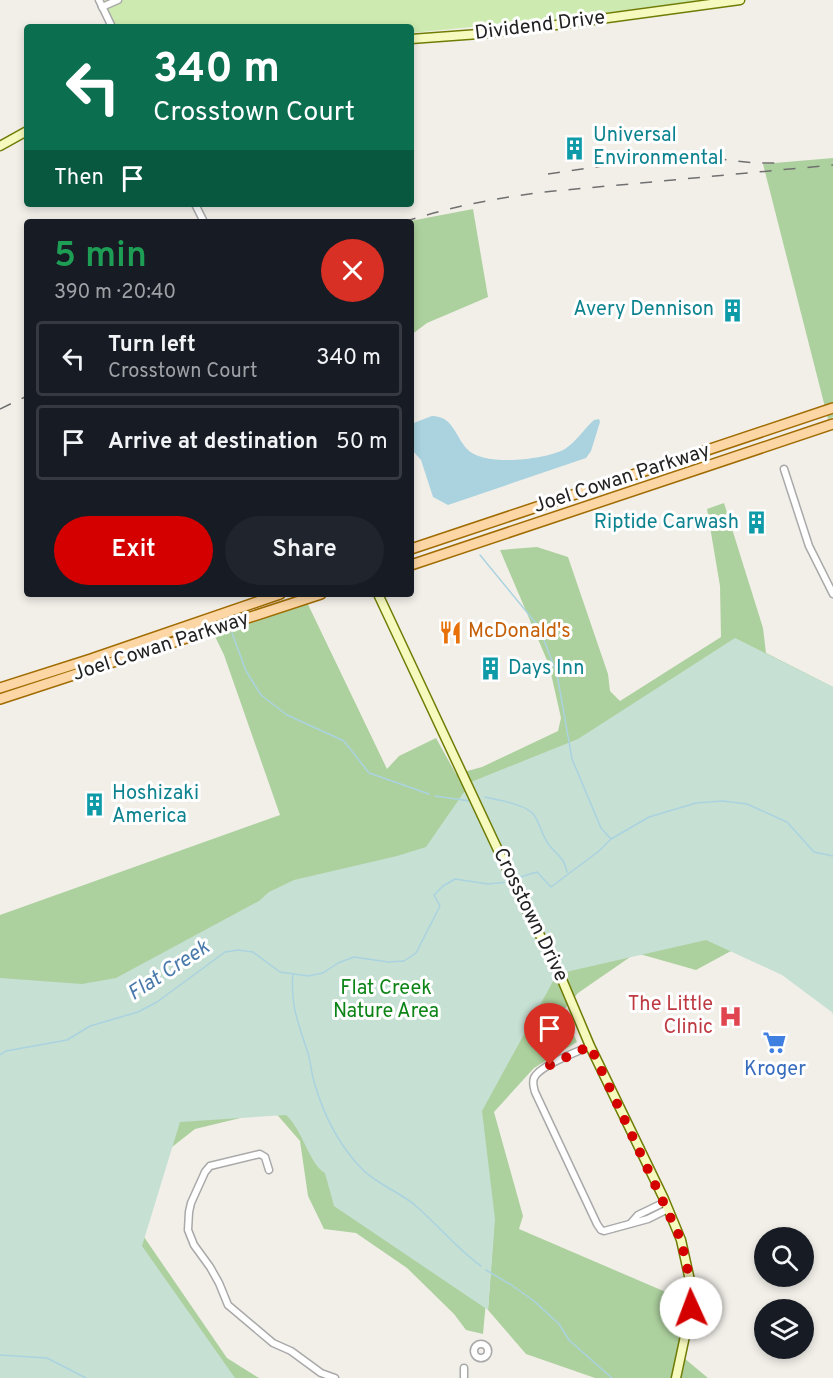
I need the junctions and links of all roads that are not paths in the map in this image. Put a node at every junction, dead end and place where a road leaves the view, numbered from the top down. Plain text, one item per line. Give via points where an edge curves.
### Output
1 (99, 0) edge
2 (118, 0) edge
3 (740, 0) edge
4 (102, 7) junction
5 (110, 24) edge
6 (414, 39) edge
7 (24, 133) edge
8 (0, 146) edge
9 (833, 408) edge
10 (833, 424) edge
11 (784, 469) dead end
12 (414, 548) edge
13 (414, 564) edge
14 (833, 594) edge
15 (271, 597) edge
16 (312, 597) edge
17 (379, 597) edge
18 (0, 688) edge
19 (0, 699) edge
20 (590, 1046) junction
21 (269, 1170) dead end
22 (666, 1206) junction
23 (464, 1368) dead end
24 (335, 1378) edge
25 (464, 1378) edge
26 (676, 1378) edge

1 - 4 street
2 - 4 street
3 - 6 street, Dividend Drive via 501,32
4 - 5 street
7 - 8 street
9 - 12 main road, Joel Cowan Parkway
10 - 13 main road, Joel Cowan Parkway
11 - 14 street via 810,546
15 - 18 main road, Joel Cowan Parkway
16 - 19 main road, Joel Cowan Parkway
17 - 20 street, Crosstown Drive via 558,970
20 - 22 street, Crosstown Drive
20 - 22 street via 542,1070 535,1077 535,1092 601,1230 631,1224
21 - 24 street via 260,1154 210,1166 189,1212 189,1237 232,1310 273,1343
22 - 26 street, Crosstown Drive via 681,1240 691,1285 691,1308
23 - 25 street

